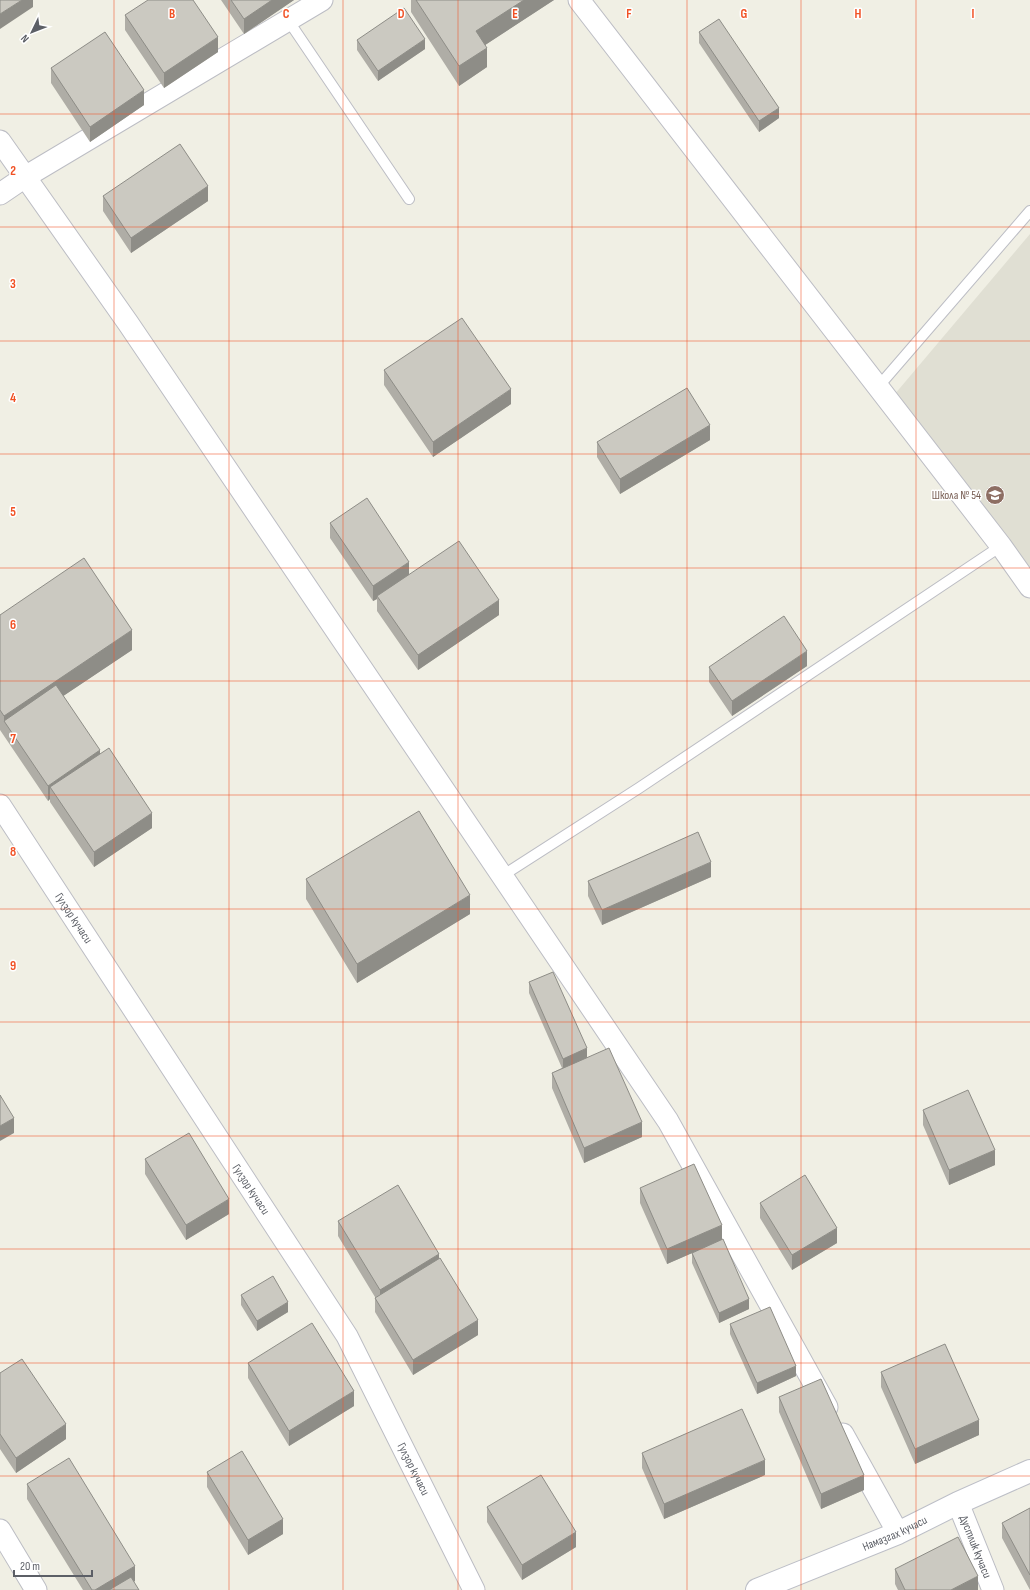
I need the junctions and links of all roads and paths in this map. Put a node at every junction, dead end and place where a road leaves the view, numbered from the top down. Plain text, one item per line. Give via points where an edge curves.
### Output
1 (322, 0) edge
2 (579, 0) edge
3 (288, 20) junction
4 (0, 141) edge
5 (25, 177) junction
6 (0, 194) edge
7 (409, 199) dead end
8 (1030, 211) edge
9 (878, 387) junction
10 (1001, 546) junction
11 (1030, 587) edge
12 (0, 804) edge
13 (502, 876) junction
14 (1030, 1471) edge
15 (958, 1503) junction
16 (0, 1530) edge
17 (898, 1533) junction
18 (36, 1590) edge
19 (474, 1590) edge
20 (757, 1590) edge
21 (993, 1590) edge

1 - 3 street
2 - 9 street
3 - 5 street
3 - 7 lane
4 - 5 street
5 - 6 street
5 - 13 street via 132,330
8 - 9 lane
9 - 10 street
10 - 11 street
10 - 13 lane
12 - 19 street, Гулзор кучаси via 347,1336
13 - 17 street via 668,1121
14 - 15 street, Намазгах кучаси
15 - 17 street, Намазгах кучаси
15 - 21 street, Дустлик кучаси
16 - 18 street
17 - 20 street, Намазгах кучаси

